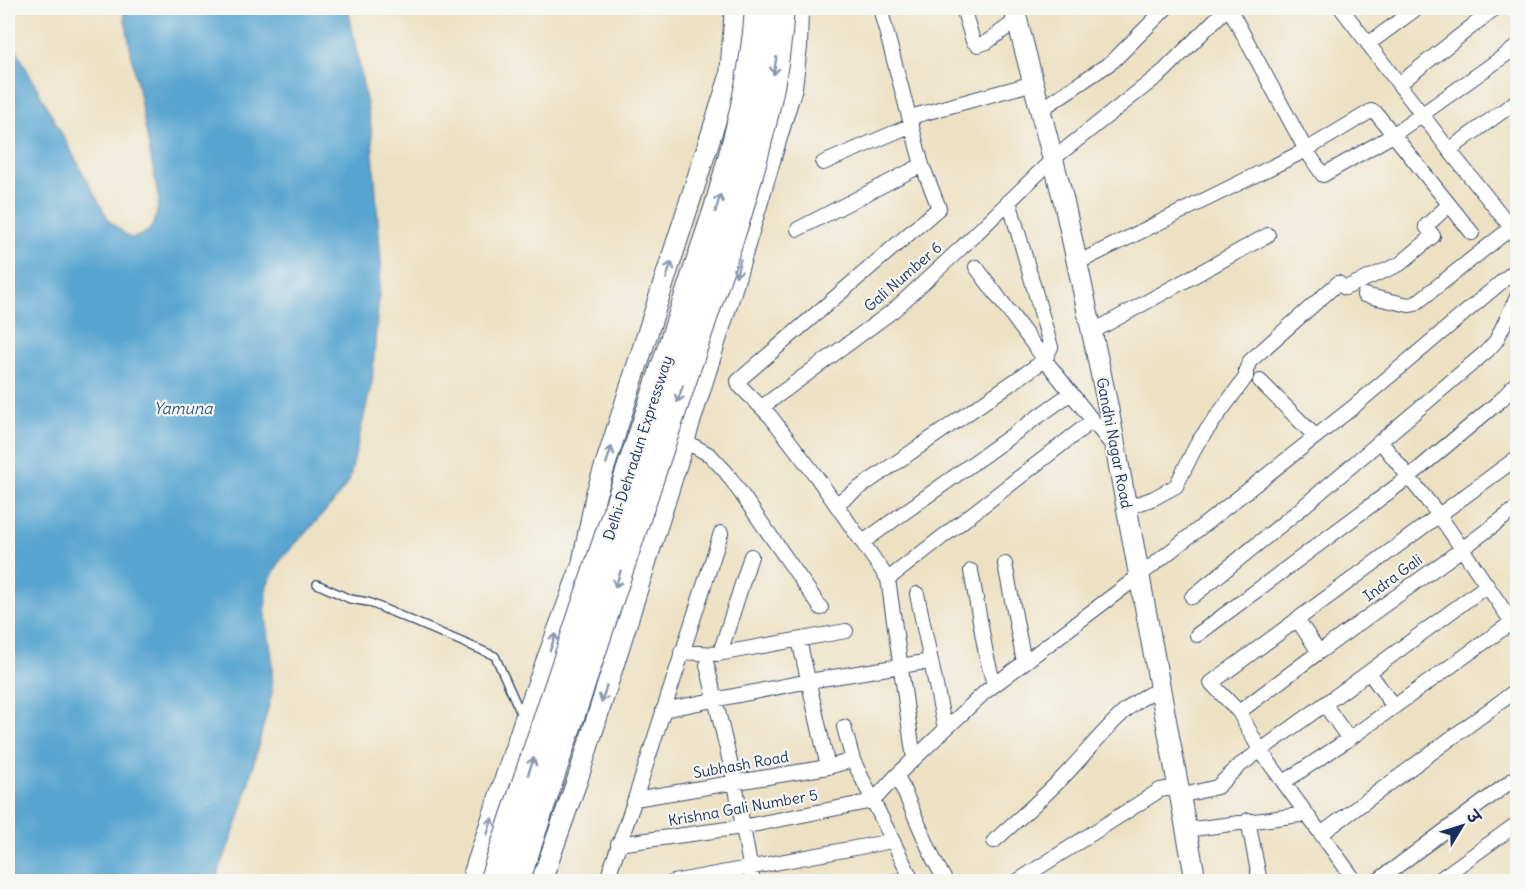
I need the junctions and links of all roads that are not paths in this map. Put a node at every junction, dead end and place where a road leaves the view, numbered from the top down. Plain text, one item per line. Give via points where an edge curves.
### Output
1 (735, 8) edge
2 (758, 8) edge
3 (781, 8) edge
4 (798, 8) edge
5 (880, 8) edge
6 (963, 8) edge
7 (1166, 8) edge
8 (1228, 8) edge
9 (1341, 8) edge
10 (1418, 8) edge
11 (1495, 8) edge
12 (1016, 14) edge
13 (1368, 44) junction
14 (1518, 46) edge
15 (1034, 83) junction
16 (1399, 84) junction
17 (1518, 100) edge
18 (1041, 110) junction
19 (1422, 115) junction
20 (911, 121) junction
21 (1393, 135) junction
22 (1306, 150) junction
23 (1449, 150) junction
24 (1053, 159) junction
25 (823, 163) dead end
26 (922, 165) junction
27 (1009, 201) junction
28 (1449, 205) junction
29 (798, 229) dead end
30 (1514, 232) edge
31 (1472, 233) dead end
32 (1268, 236) dead end
33 (1077, 262) junction
34 (976, 267) dead end
35 (1518, 268) edge
36 (1364, 295) dead end
37 (1518, 295) edge
38 (1092, 332) junction
39 (1045, 360) junction
40 (1260, 381) dead end
41 (1518, 381) edge
42 (1071, 393) junction
43 (762, 407) junction
44 (1092, 421) junction
45 (1315, 436) junction
46 (683, 440) junction
47 (1380, 441) junction
48 (1116, 451) junction
49 (1518, 457) edge
50 (1409, 477) junction
51 (596, 494) junction
52 (836, 504) junction
53 (1518, 507) edge
54 (1127, 508) junction
55 (1439, 515) junction
56 (660, 516) junction
57 (721, 533) dead end
58 (863, 542) junction
59 (1462, 549) junction
60 (751, 556) dead end
61 (1005, 564) dead end
62 (971, 572) dead end
63 (1139, 576) junction
64 (888, 579) junction
65 (317, 584) dead end
66 (1486, 586) junction
67 (917, 594) dead end
68 (1192, 597) dead end
69 (821, 608) dead end
70 (1296, 619) junction
71 (1515, 624) edge
72 (846, 631) dead end
73 (1197, 635) dead end
74 (799, 640) junction
75 (1319, 651) junction
76 (681, 652) junction
77 (720, 653) junction
78 (931, 661) junction
79 (1024, 662) junction
80 (706, 664) dead end
81 (899, 668) junction
82 (1370, 672) junction
83 (809, 681) junction
84 (994, 685) junction
85 (1518, 689) edge
86 (1160, 690) junction
87 (715, 699) junction
88 (1324, 705) junction
89 (1394, 707) junction
90 (663, 710) junction
91 (1239, 712) junction
92 (524, 722) junction
93 (844, 727) dead end
94 (945, 729) junction
95 (1349, 739) junction
96 (1260, 750) junction
97 (914, 759) junction
98 (854, 760) junction
99 (828, 766) junction
100 (897, 775) junction
101 (1518, 776) edge
102 (1284, 782) junction
103 (735, 783) junction
104 (1179, 791) junction
105 (634, 799) junction
106 (873, 801) junction
107 (1307, 814) junction
108 (1248, 820) junction
109 (1518, 823) edge
110 (742, 827) junction
111 (1186, 830) junction
112 (1321, 834) junction
113 (892, 841) junction
114 (994, 841) dead end
115 (618, 844) junction
116 (752, 875) edge
117 (912, 880) edge
118 (471, 882) edge
119 (492, 882) edge
120 (516, 882) edge
121 (541, 882) edge
122 (606, 882) edge
123 (673, 882) edge
124 (893, 882) edge
125 (946, 882) edge
126 (1016, 882) edge
127 (1196, 882) edge
128 (1260, 882) edge
129 (1356, 882) edge
130 (1376, 882) edge
131 (1436, 882) edge

51 -> 1 street via 730,76
119 -> 2 highway, Delhi-Dehradun Expressway, bridge via 717,209 746,100
3 -> 120 highway, Delhi-Dehradun Expressway, bridge via 769,104 738,216
4 -> 46 street via 792,87
5 - 20 street
6 - 12 street via 973,41 978,45 987,42
7 - 18 street via 1113,61
8 - 22 street
8 - 24 street, Gali Number 6 via 1164,70
9 - 13 street
10 - 13 street
11 - 16 street
12 - 15 street, Gandhi Nagar Road
13 - 16 street
14 - 19 street
15 - 18 street, Gandhi Nagar Road
15 - 20 street
16 - 19 street
17 - 23 street
18 - 24 street, Gandhi Nagar Road
19 - 21 street
19 - 23 street
20 - 25 street
20 - 26 street
21 - 22 street via 1371,111
21 - 22 street via 1323,175
21 - 28 street
22 - 33 street
23 - 30 street
24 - 27 street, Gali Number 6
24 - 33 street, Gandhi Nagar Road
26 - 29 street
26 - 43 street via 939,208 739,380 739,385
27 - 39 street via 1051,347
27 - 43 street, Gali Number 6 via 894,310
28 - 31 street
28 - 54 street via 1426,226 1433,236 1400,264 1345,288 1338,283 1250,361 1246,377 1198,442 1176,486
30 - 36 street via 1415,304
32 - 38 street
33 - 38 street, Gandhi Nagar Road
34 - 39 street
35 - 45 street
37 - 47 street via 1492,346
38 - 48 street, Gandhi Nagar Road
39 - 42 street
39 - 52 street
40 - 45 street
41 - 50 street via 1501,400
42 - 44 street
42 - 58 street
43 - 52 street
44 - 48 street
44 - 64 street
45 - 63 street
46 - 56 street
46 - 69 street via 710,455 726,472
47 - 50 street
47 - 68 street
48 - 54 street, Gandhi Nagar Road
49 - 55 street
50 - 55 street
50 - 73 street
51 - 56 street
92 -> 51 street via 582,565
52 - 58 street
53 - 59 street, Indra Gali
54 - 63 street, Gandhi Nagar Road
55 - 59 street
55 - 70 street
56 -> 121 street via 578,778
57 - 76 street
58 - 64 street
59 - 66 street
59 - 75 street, Indra Gali
60 - 77 street
61 - 79 street
62 - 84 street
63 - 79 street
63 - 86 street, Gandhi Nagar Road
64 - 81 street
65 - 92 lane via 495,656
66 - 71 street
66 - 82 street
67 - 78 street
70 - 75 street
70 - 91 street via 1211,683
71 - 89 street
72 - 74 street
74 - 77 street
74 - 83 street
75 - 91 street, Indra Gali
76 - 77 street
76 - 90 street
78 - 81 street
78 - 94 street
79 - 84 street
80 - 87 street
81 - 83 street
81 - 97 street
82 - 88 street
82 - 89 street
83 - 87 street
83 - 99 street
84 - 94 street
85 - 112 street
86 - 104 street, Gandhi Nagar Road
86 - 114 street via 1149,693 1124,712 1064,776
87 - 90 street
87 - 103 street
88 - 95 street
88 - 96 street
89 - 95 street
90 - 105 street
91 - 96 street
118 -> 92 street
93 - 98 street
94 - 97 street
95 - 102 street
96 - 102 street
96 - 104 street via 1216,787
97 - 100 street
98 - 99 street, Subhash Road
98 - 106 street
99 - 103 street, Subhash Road
100 - 106 street
100 - 125 street
101 - 130 street
102 - 107 street
103 - 105 street, Subhash Road
103 - 110 street
104 - 111 street, Gandhi Nagar Road
104 - 126 street via 1160,790
105 - 115 street
106 - 110 street, Krishna Gali Number 5
106 - 113 street
107 - 108 street
107 - 112 street
108 - 111 street
108 - 128 street
109 - 131 street
110 - 115 street, Krishna Gali Number 5
110 - 116 street
111 - 127 street, Gandhi Nagar Road
112 - 129 street
113 - 116 street
113 - 117 street
115 - 122 street
116 - 123 street
117 - 124 street

